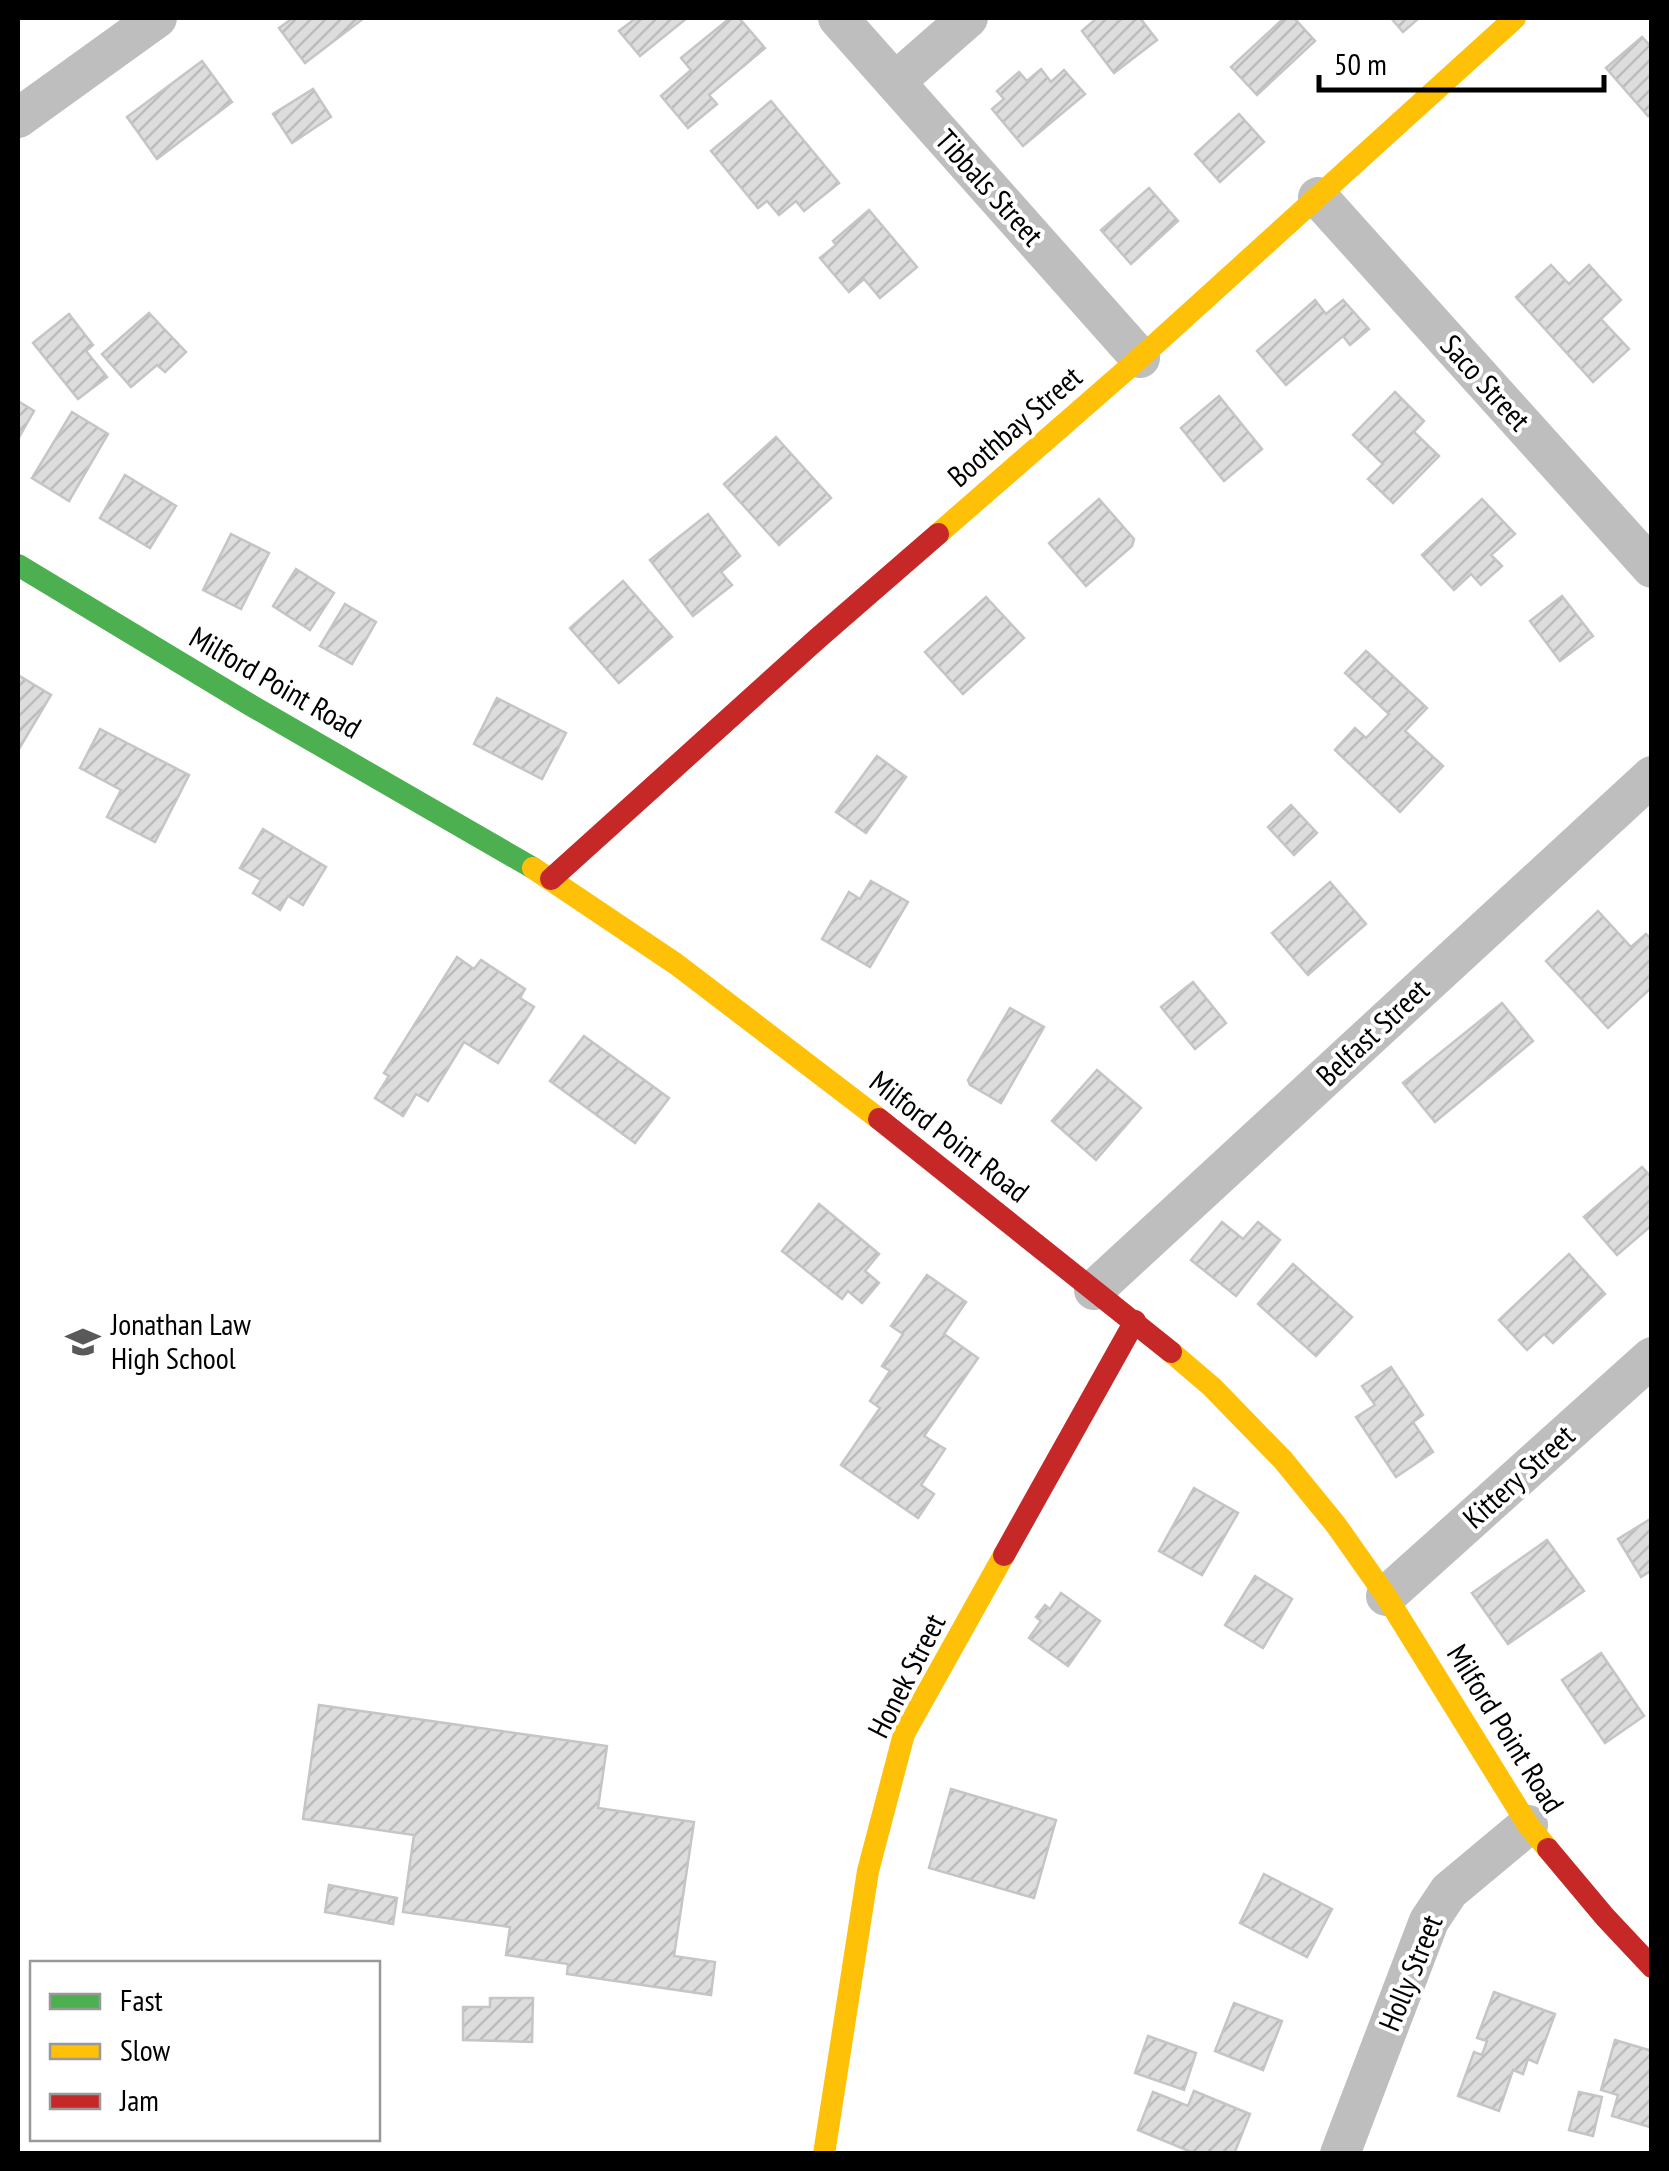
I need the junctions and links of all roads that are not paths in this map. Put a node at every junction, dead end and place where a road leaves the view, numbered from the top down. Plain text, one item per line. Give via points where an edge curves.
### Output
1 (157, 18) edge
2 (838, 18) edge
3 (968, 18) edge
4 (1515, 18) edge
5 (895, 82) junction
6 (18, 118) edge
7 (1318, 198) junction
8 (1140, 358) junction
9 (18, 565) edge
10 (1652, 568) edge
11 (1652, 776) edge
12 (552, 879) junction
13 (1094, 1290) junction
14 (1136, 1321) junction
15 (1652, 1357) edge
16 (1386, 1596) junction
17 (1528, 1825) junction
18 (1652, 1967) edge
19 (824, 2154) edge
20 (1340, 2154) edge

1 - 6 street
2 - 5 street, Tibbals Street
3 - 5 street
4 - 7 main road, Boothbay Street
5 - 8 street, Tibbals Street
7 - 8 main road, Boothbay Street
7 - 10 street, Saco Street
8 - 12 main road, Boothbay Street
9 - 12 main road, Milford Point Road
11 - 13 street, Belfast Street
12 - 13 main road, Milford Point Road via 676,964
13 - 14 main road, Milford Point Road
14 - 16 main road, Milford Point Road via 1284,1460
14 - 19 main road, Honek Street via 904,1734 868,1870
15 - 16 street, Kittery Street
16 - 17 main road, Milford Point Road
17 - 18 main road, Milford Point Road
17 - 20 street, Holly Street via 1450,1890 1428,1921

